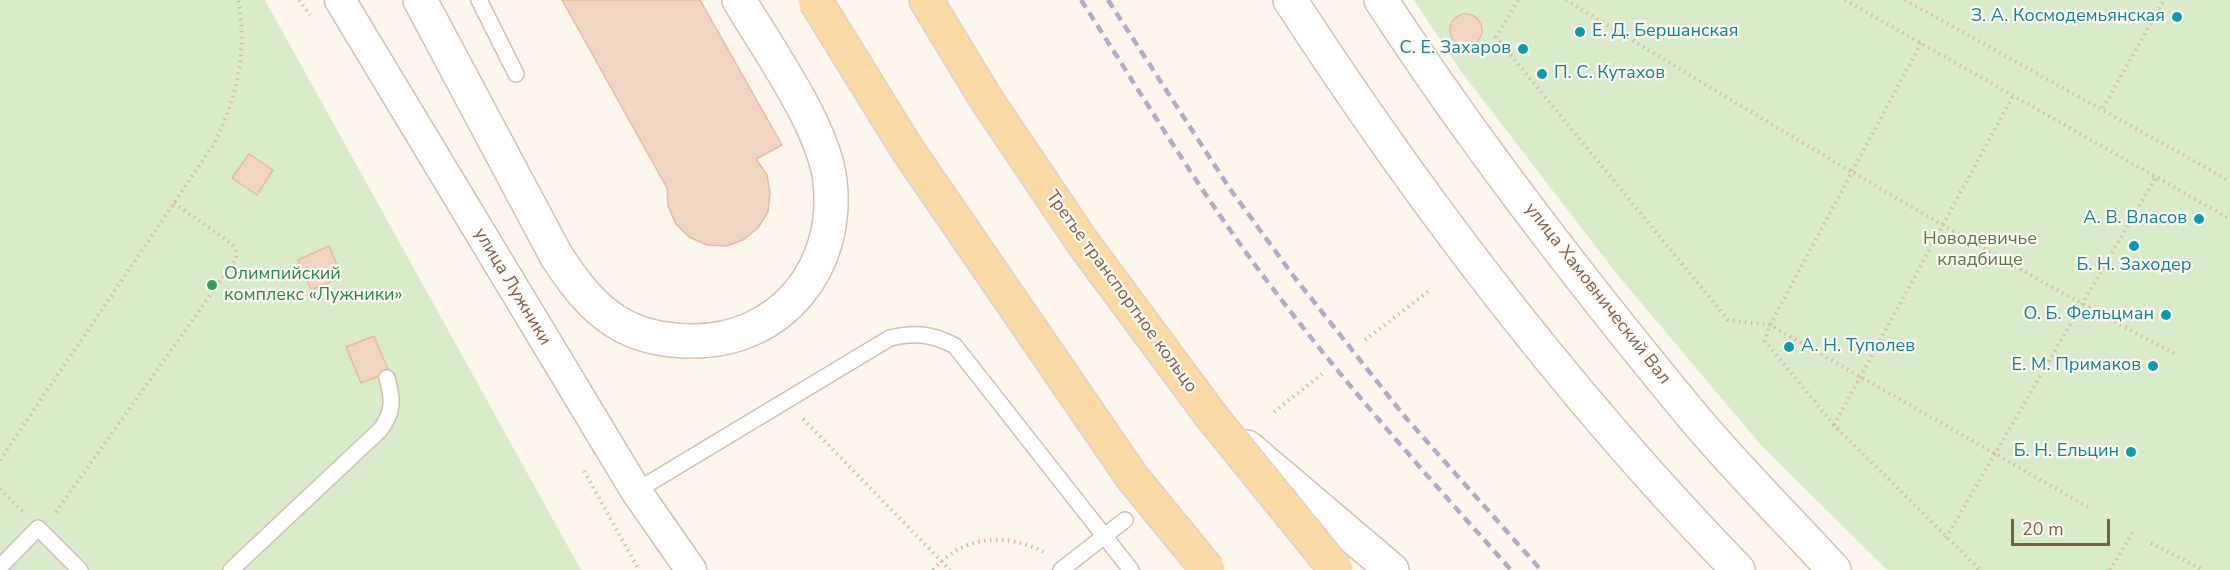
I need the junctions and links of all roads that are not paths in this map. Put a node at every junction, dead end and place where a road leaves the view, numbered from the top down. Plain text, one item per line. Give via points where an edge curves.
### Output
1 (340, 0) edge
2 (420, 0) edge
3 (479, 0) edge
4 (739, 0) edge
5 (815, 0) edge
6 (926, 0) edge
7 (1290, 0) edge
8 (1381, 0) edge
9 (516, 74) dead end
10 (387, 378) dead end
11 (1212, 417) junction
12 (636, 491) junction
13 (1125, 520) dead end
14 (1105, 535) junction
15 (0, 567) edge
16 (1062, 569) edge
17 (80, 570) edge
18 (231, 570) edge
19 (691, 570) edge
20 (1131, 570) edge
21 (1208, 570) edge
22 (1336, 570) edge
23 (1392, 570) edge
24 (1738, 570) edge
25 (1834, 570) edge

1 - 12 street, улица Лужники
2 - 4 main road via 573,281 600,309 632,330 654,338 704,341 732,337 755,328 797,296 813,275 831,215 826,153
3 - 9 lane
5 - 21 main road, bridge via 907,149 1126,467
6 - 11 main road, Третье транспортное кольцо via 986,99 1083,243
7 - 24 main road via 1344,83 1485,276 1592,413
8 - 25 main road, улица Хамовнический Вал via 1536,219 1696,420
10 - 18 lane via 393,399 380,430
11 - 22 main road, Третье транспортное кольцо, bridge
11 - 23 main road
12 - 14 lane via 890,338 908,334 940,338 955,346
12 - 19 street, улица Лужники
13 - 14 lane
14 - 16 lane
14 - 20 lane
15 - 17 lane via 40,530

